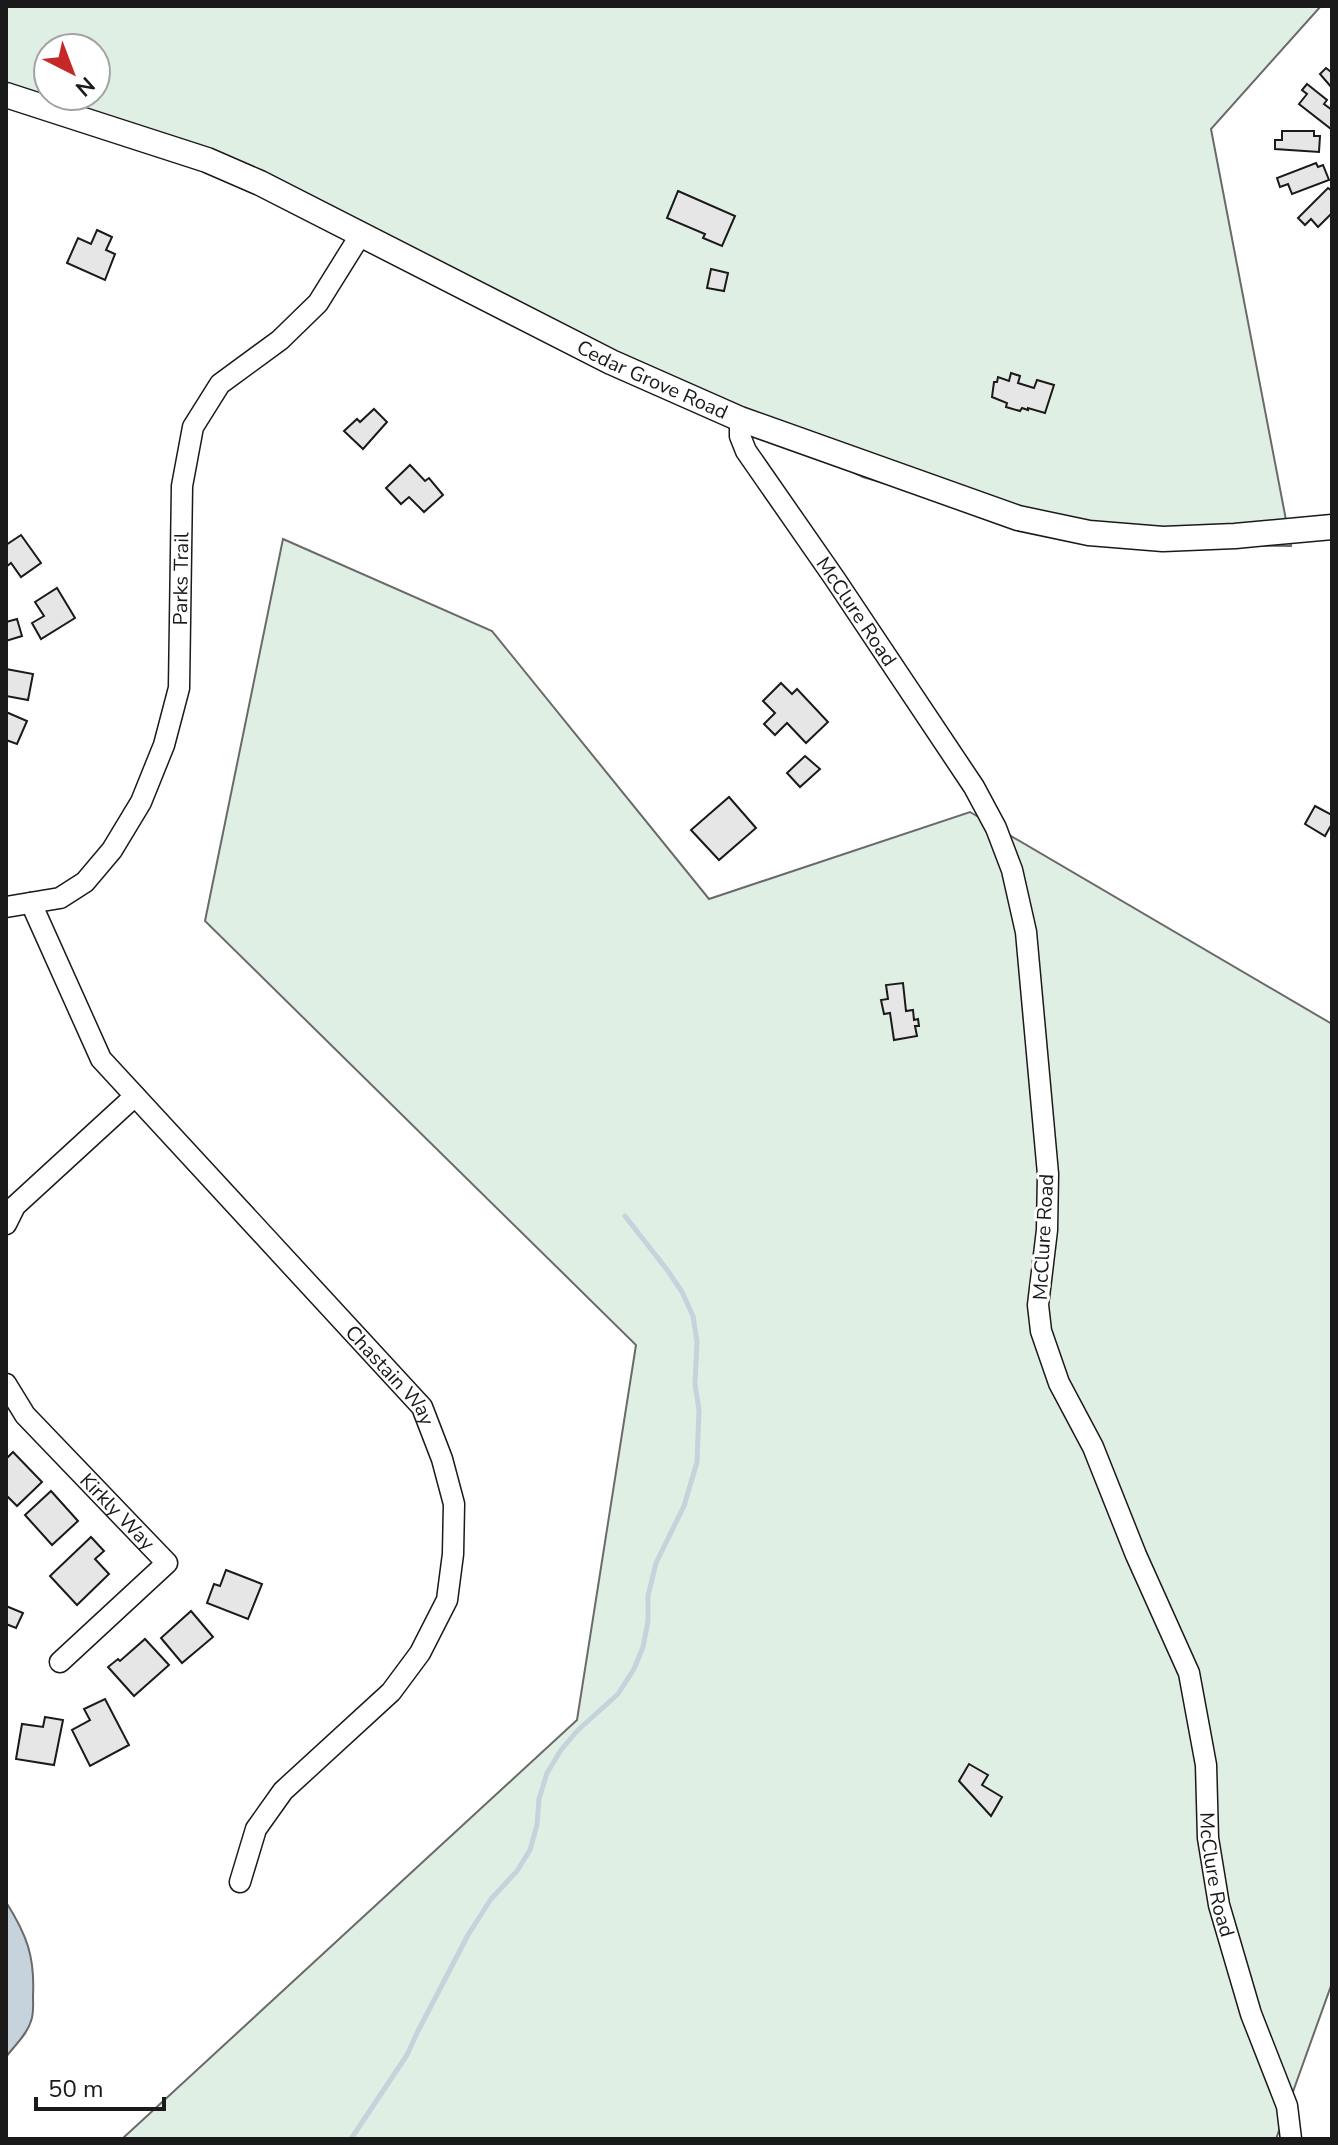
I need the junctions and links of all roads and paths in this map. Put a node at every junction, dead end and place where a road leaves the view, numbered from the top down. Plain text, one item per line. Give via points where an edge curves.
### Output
1 (6, 95) edge
2 (361, 234) junction
3 (740, 419) junction
4 (1332, 527) edge
5 (31, 903) junction
6 (6, 907) edge
7 (135, 1096) junction
8 (6, 1224) edge
9 (6, 1384) edge
10 (60, 1662) dead end
11 (240, 1882) dead end
12 (1291, 2139) edge

1 - 2 main road, Cedar Grove Road via 207,160
2 - 3 main road, Cedar Grove Road via 611,362
2 - 5 street, Parks Trail via 318,303 280,340 220,384 193,427 182,486 179,688 164,745 141,802 112,850 85,882 60,898
3 - 4 main road, Cedar Grove Road via 1018,518 1089,533 1163,539
3 - 12 street, McClure Road via 746,451 974,787 1012,870 1026,932 1048,1174 1038,1305 1041,1331 1059,1383 1093,1447 1189,1673 1206,1765 1208,1838 1219,1905 1251,2014 1287,2106
5 - 6 street, Parks Trail
5 - 7 street, Chastain Way via 101,1059
7 - 8 street via 15,1206
7 - 11 street, Chastain Way via 422,1407 454,1504 447,1600 420,1653 391,1692 283,1791 256,1829
9 - 10 street, Kirkly Way via 25,1415 167,1563

